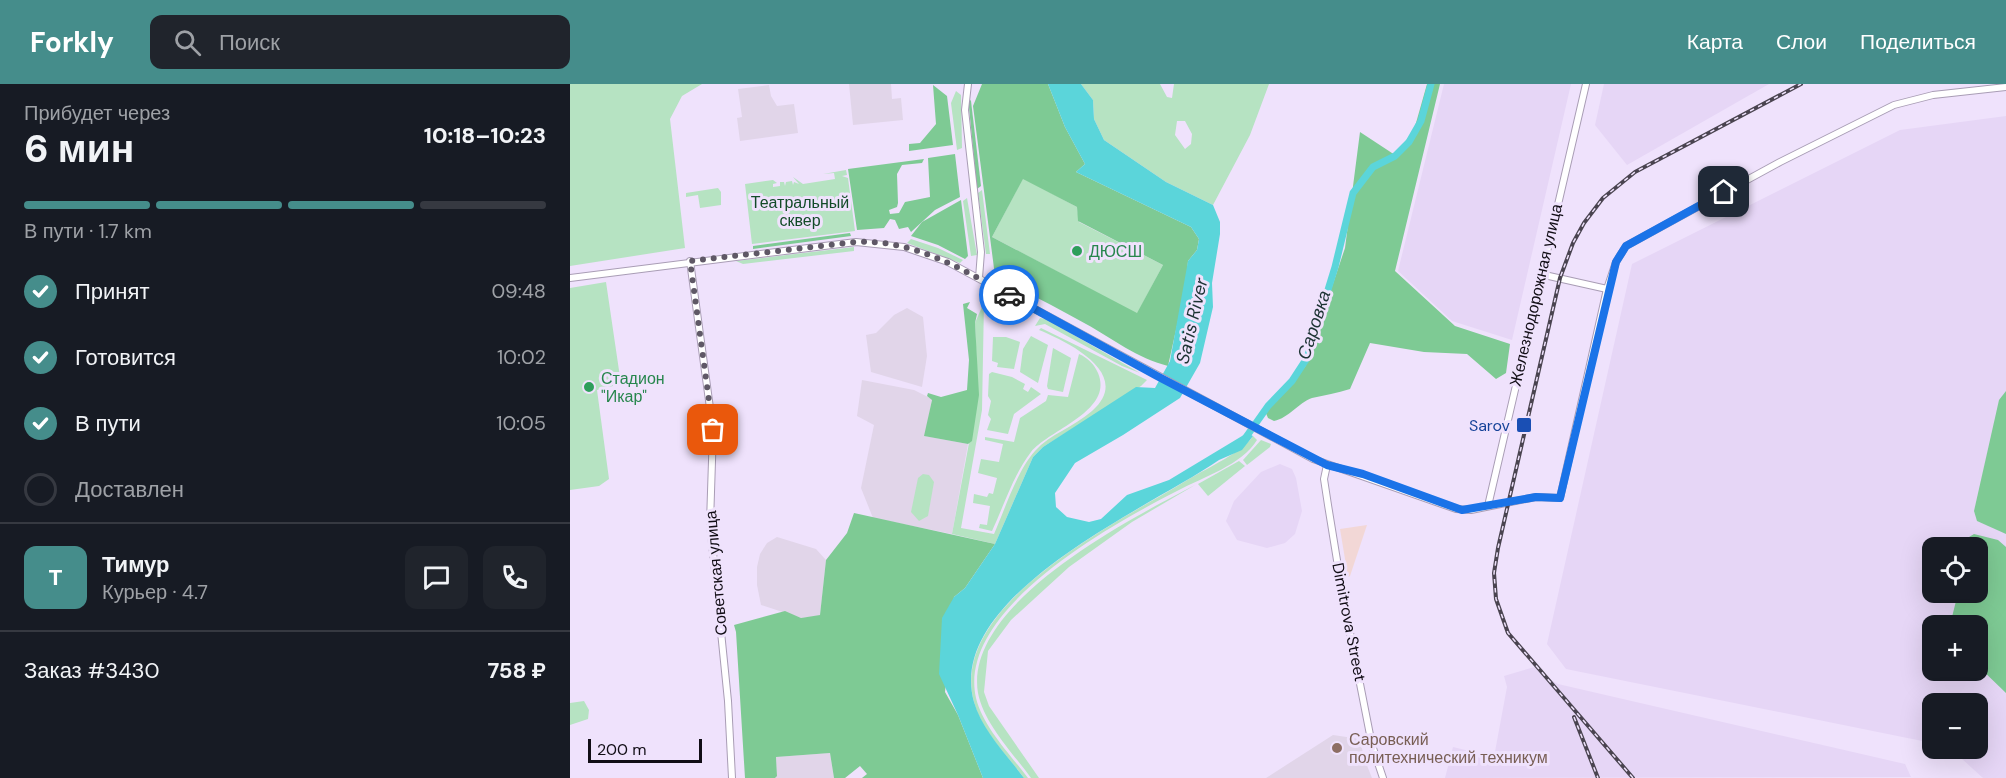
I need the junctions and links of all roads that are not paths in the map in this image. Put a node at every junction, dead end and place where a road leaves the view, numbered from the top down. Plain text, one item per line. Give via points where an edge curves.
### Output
1 (968, 84) edge
2 (1586, 84) edge
3 (2006, 87) edge
4 (690, 261) junction
5 (1540, 274) junction
6 (570, 278) edge
7 (979, 278) junction
8 (1607, 289) junction
9 (1327, 465) junction
10 (1488, 506) junction
11 (732, 778) edge
12 (1383, 778) edge

1 - 7 street via 965,110 981,252
2 - 5 street, Железнодорожная улица
3 - 8 street via 1933,95 1894,105 1861,120 1626,246
4 - 6 street
4 - 7 street via 864,241 930,255
4 - 11 street, Советская улица via 713,430 710,523
5 - 8 street
5 - 10 street, Железнодорожная улица
7 - 9 street
8 - 10 street via 1560,498 1536,497
9 - 10 street via 1363,474 1456,509
9 - 12 street, Dimitrova Street via 1324,479 1343,597 1372,746

